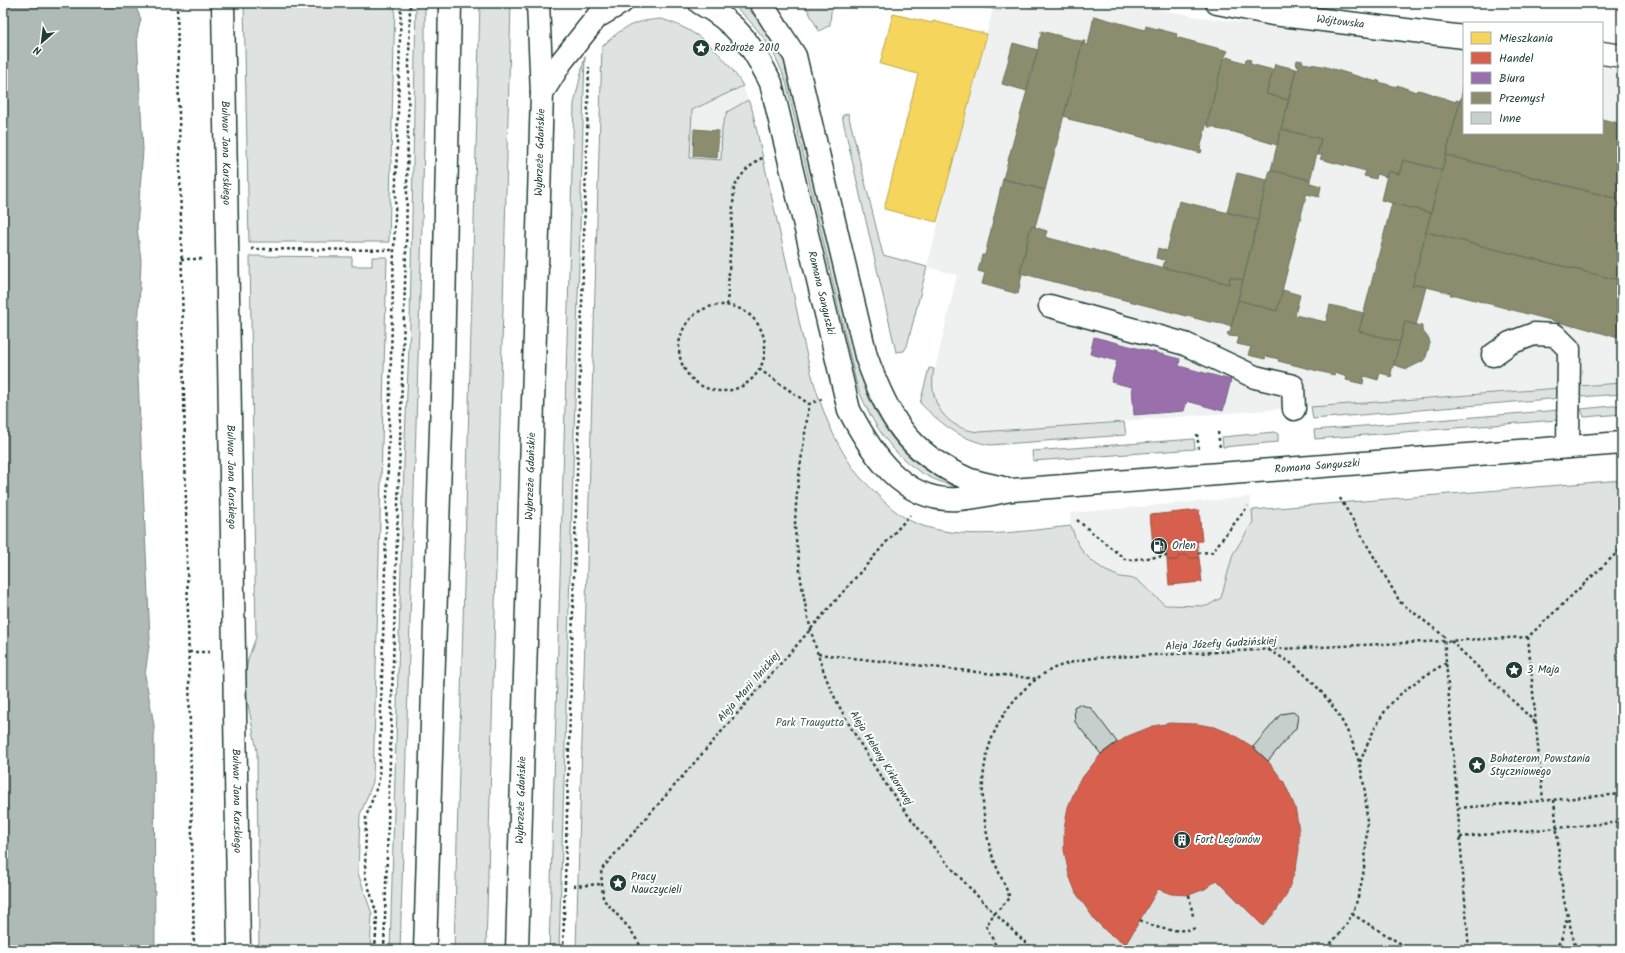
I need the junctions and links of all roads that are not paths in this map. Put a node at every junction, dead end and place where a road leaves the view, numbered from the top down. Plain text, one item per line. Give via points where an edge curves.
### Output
1 (223, 3) edge
2 (450, 3) edge
3 (538, 3) edge
4 (621, 3) edge
5 (700, 3) edge
6 (761, 3) edge
7 (1217, 3) edge
8 (1274, 8) edge
9 (1463, 37) edge
10 (1603, 53) edge
11 (1622, 56) edge
12 (542, 93) junction
13 (1050, 306) dead end
14 (1493, 355) dead end
15 (1294, 409) dead end
16 (1622, 443) edge
17 (1568, 447) junction
18 (1012, 490) junction
19 (239, 950) edge
20 (425, 950) edge
21 (517, 950) edge

1 - 19 street, Bulwar Jana Karskiego
2 - 20 street via 444,365
3 - 12 street, Wybrzeże Gdańskie
4 - 12 street via 597,17 562,61
5 - 18 street, Romana Sanguszki via 740,32 756,53 770,83 849,410 863,436 889,471 902,483 926,495 957,499
6 - 18 street, Romana Sanguszki via 794,56 866,356 878,392 895,423 908,439 934,462 969,479
7 - 8 street, Wójtowska
8 - 9 street, Wójtowska
10 - 11 street
12 - 21 street, Wybrzeże Gdańskie
13 - 15 street via 1186,344 1255,377 1293,386
14 - 17 street via 1510,343 1534,334 1555,335 1569,349
16 - 17 street, Romana Sanguszki
17 - 18 street, Romana Sanguszki

